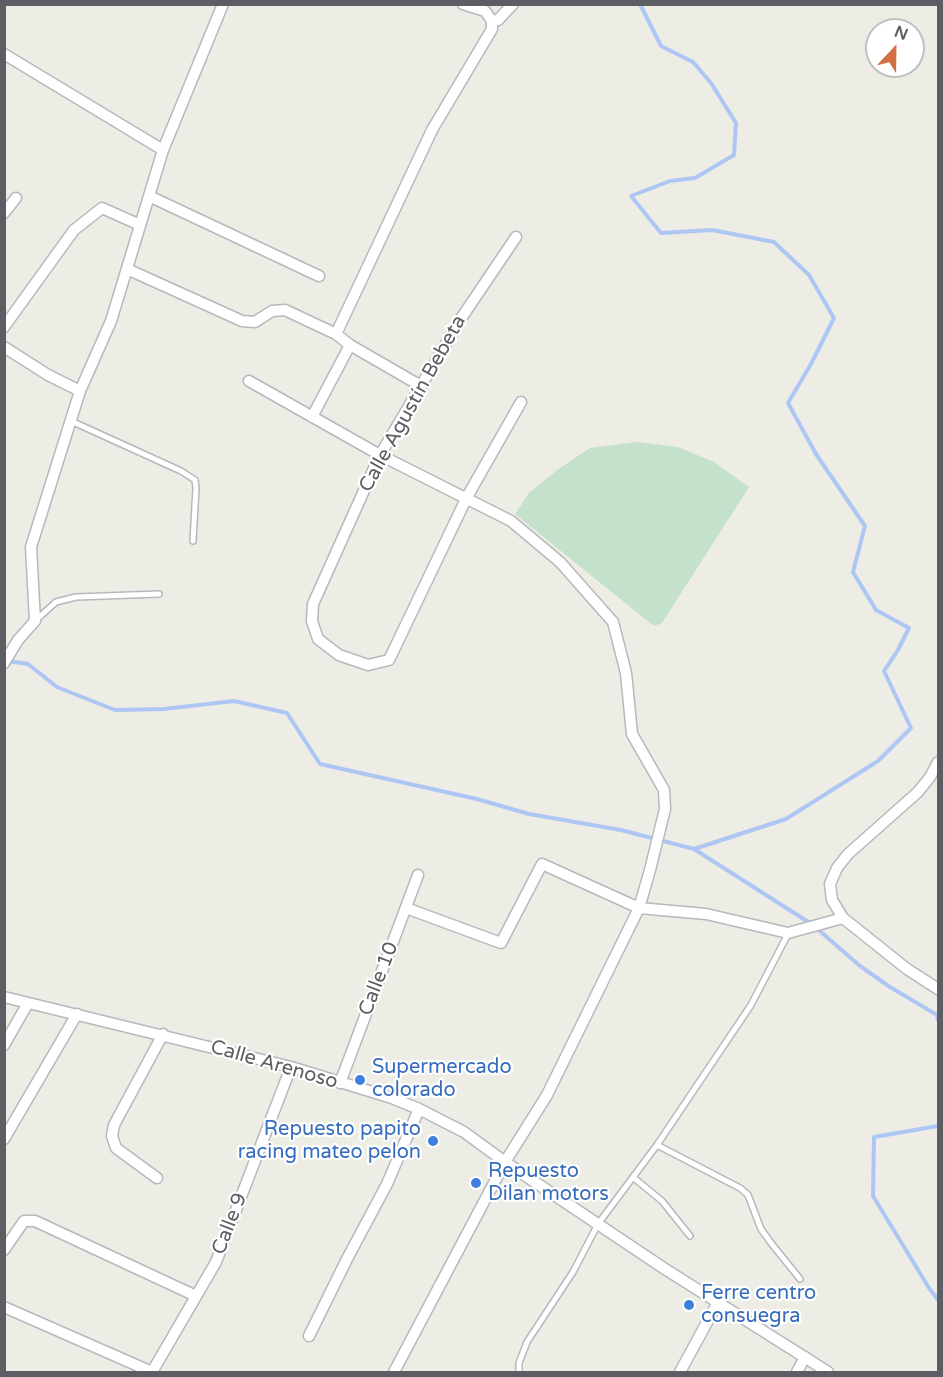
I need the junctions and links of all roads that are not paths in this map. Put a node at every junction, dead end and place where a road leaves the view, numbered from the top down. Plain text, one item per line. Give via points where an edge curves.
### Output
1 (223, 4) edge
2 (463, 4) edge
3 (513, 4) edge
4 (492, 21) junction
5 (4, 54) edge
6 (163, 150) junction
7 (149, 196) junction
8 (16, 198) dead end
9 (4, 213) edge
10 (140, 225) junction
11 (516, 237) dead end
12 (127, 269) junction
13 (320, 276) dead end
14 (4, 327) edge
15 (336, 334) junction
16 (350, 345) junction
17 (4, 347) edge
18 (249, 381) dead end
19 (421, 386) junction
20 (80, 391) junction
21 (521, 402) dead end
22 (312, 417) junction
23 (71, 421) junction
24 (380, 455) junction
25 (467, 497) junction
26 (193, 541) dead end
27 (159, 594) dead end
28 (35, 621) junction
29 (4, 663) edge
30 (939, 762) edge
31 (418, 875) dead end
32 (406, 908) junction
33 (639, 908) junction
34 (843, 918) junction
35 (793, 932) junction
36 (939, 988) edge
37 (4, 997) edge
38 (28, 1003) junction
39 (77, 1014) junction
40 (163, 1034) junction
41 (4, 1045) edge
42 (291, 1067) junction
43 (340, 1083) junction
44 (419, 1109) junction
45 (4, 1139) edge
46 (657, 1144) junction
47 (505, 1162) junction
48 (158, 1178) dead end
49 (634, 1178) junction
50 (598, 1224) junction
51 (690, 1236) dead end
52 (4, 1250) edge
53 (800, 1279) dead end
54 (196, 1296) junction
55 (718, 1302) junction
56 (4, 1307) edge
57 (309, 1336) dead end
58 (805, 1357) junction
59 (152, 1372) edge
60 (394, 1372) edge
61 (519, 1372) edge
62 (681, 1372) edge
63 (797, 1372) edge
64 (828, 1372) edge

1 - 6 street
2 - 4 street via 485,11
3 - 4 street
4 - 15 street via 492,29 476,59 432,130
5 - 6 street
6 - 7 street
7 - 10 street
7 - 13 street
8 - 9 street
10 - 12 street
10 - 14 street via 102,208 74,230
11 - 19 street, Calle Agustín Bebeta via 459,320
12 - 15 street via 242,321 255,322 272,311 285,310
12 - 20 street via 111,321
15 - 16 street
16 - 19 street
16 - 22 street
17 - 20 street
18 - 22 street
19 - 24 street, Calle Agustín Bebeta
20 - 23 street
21 - 25 street, Calle Agustín Bebeta
22 - 24 street
23 - 26 lane via 195,480
23 - 28 street via 31,548
24 - 25 street
24 - 25 street, Calle Agustín Bebeta via 313,604 312,621 318,639 339,655 368,665 389,660
25 - 33 street via 511,521 560,562 613,622 626,673 632,734 664,790 665,809
27 - 28 lane via 76,597 56,602
28 - 29 street
30 - 34 street via 918,792 837,867 830,884 832,900
31 - 32 street, Calle 10
32 - 33 street via 501,943 542,864
32 - 43 street, Calle 10
33 - 35 street via 706,914
33 - 47 street via 547,1095
34 - 35 street
34 - 36 street via 907,969
35 - 46 lane via 751,1005
37 - 38 street, Calle Arenoso
38 - 39 street, Calle Arenoso
38 - 41 street
39 - 40 street, Calle Arenoso
39 - 45 street
40 - 42 street, Calle Arenoso
40 - 48 street via 114,1125 112,1136 116,1148
42 - 43 street, Calle Arenoso
42 - 54 street, Calle 9 via 216,1262
43 - 44 street, Calle Arenoso
44 - 47 street, Calle Arenoso via 464,1132
44 - 57 street via 387,1184
46 - 49 lane
46 - 53 lane via 748,1195 761,1229
47 - 50 street, Calle Arenoso
47 - 60 street
49 - 50 lane
49 - 51 lane via 662,1201
50 - 55 street, Calle Arenoso
50 - 61 lane via 573,1272 527,1342
52 - 54 street via 24,1221 35,1221
54 - 59 street, Calle 9
55 - 58 street, Calle Arenoso
55 - 62 street
56 - 59 street
58 - 63 street
58 - 64 street, Calle Arenoso

